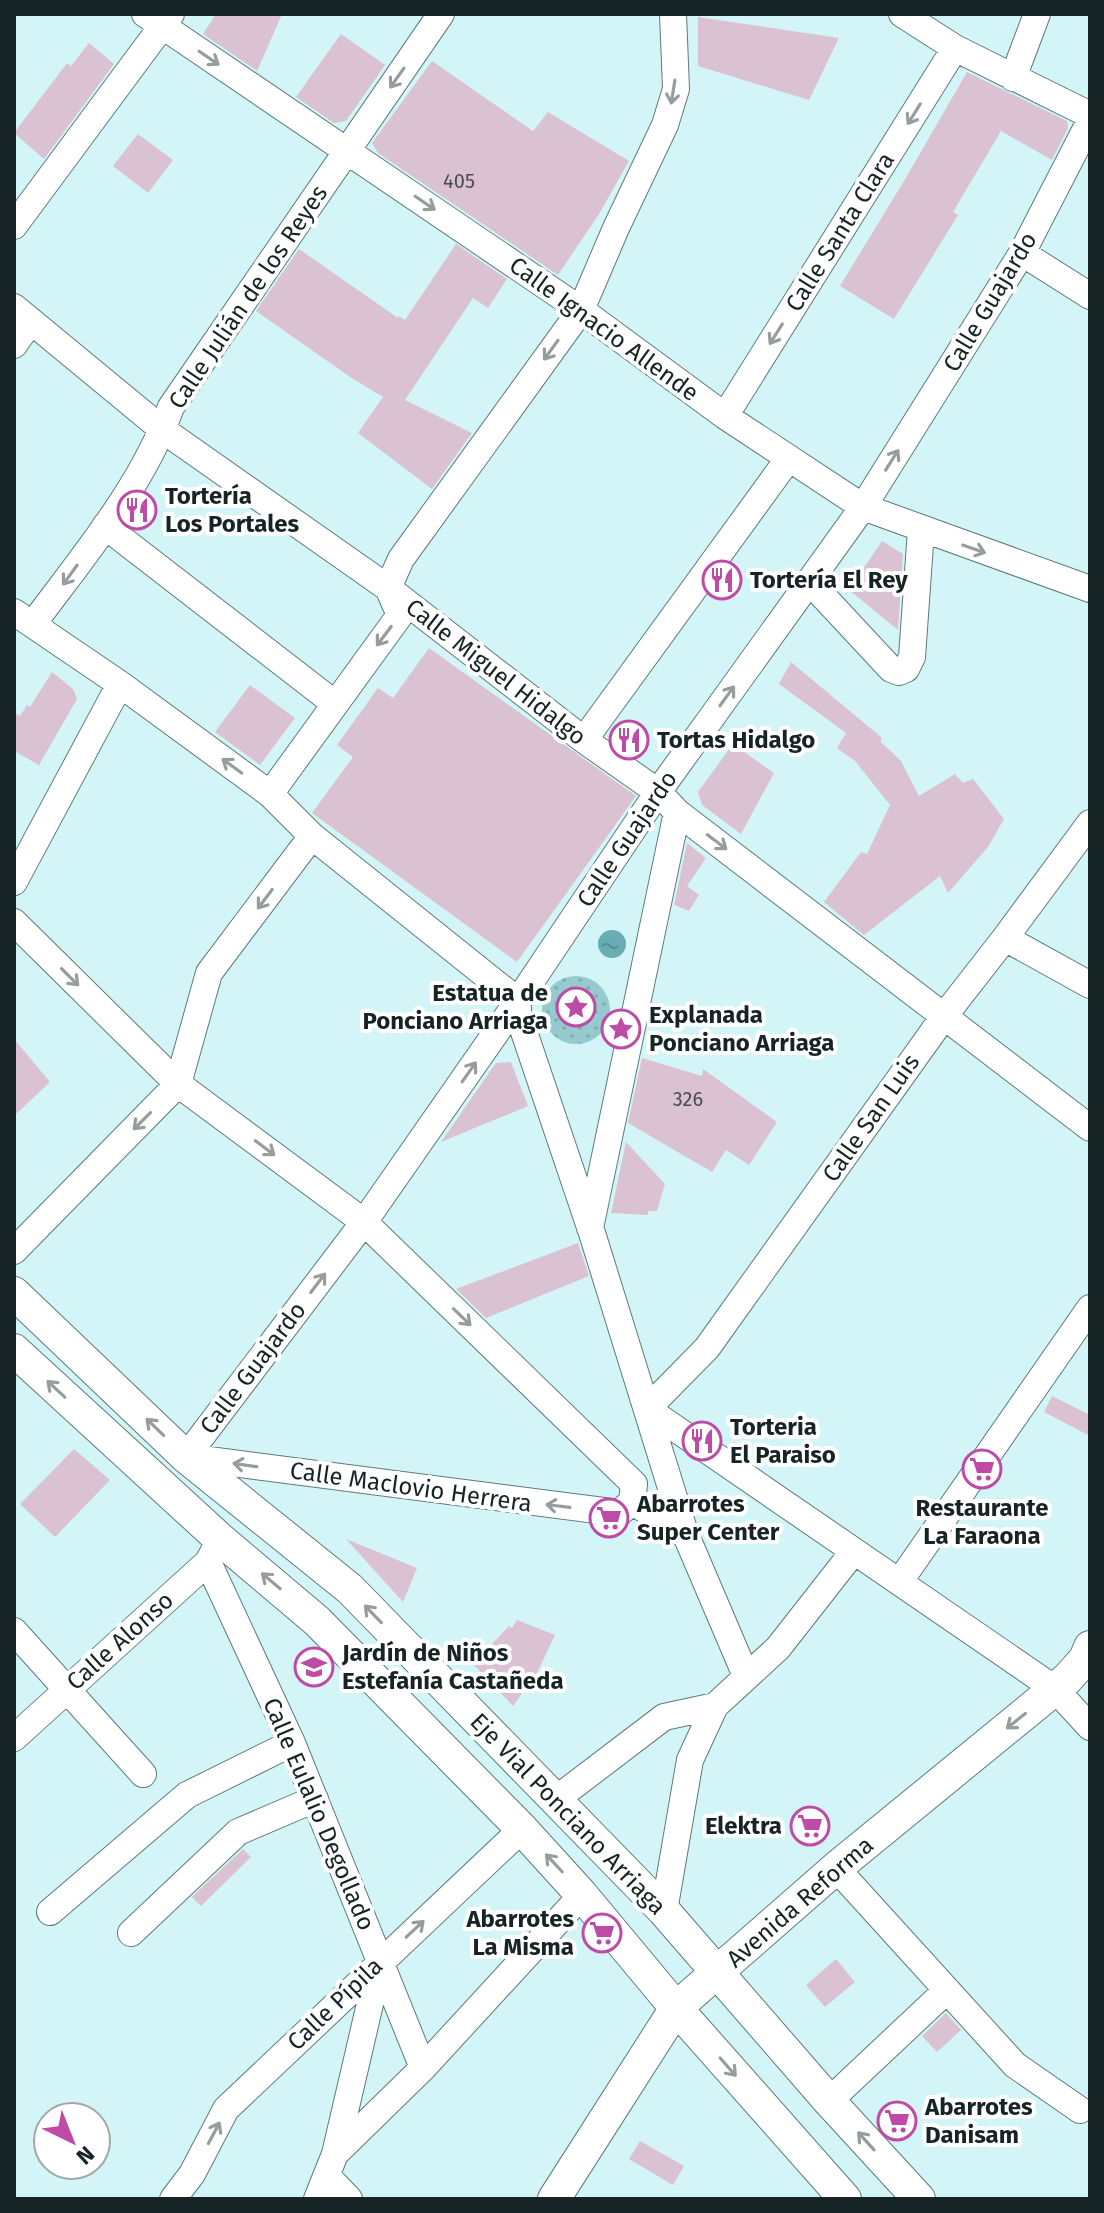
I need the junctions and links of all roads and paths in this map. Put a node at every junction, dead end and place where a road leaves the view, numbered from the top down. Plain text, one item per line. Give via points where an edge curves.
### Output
1 (441, 14) edge
2 (673, 14) edge
3 (902, 14) edge
4 (1037, 14) edge
5 (159, 18) edge
6 (955, 48) junction
7 (1013, 78) junction
8 (1090, 118) edge
9 (347, 150) junction
10 (14, 226) edge
11 (1022, 253) junction
12 (1090, 296) edge
13 (581, 310) junction
14 (22, 314) edge
15 (14, 345) edge
16 (725, 416) junction
17 (163, 430) junction
18 (789, 458) junction
19 (863, 507) junction
20 (105, 526) junction
21 (921, 530) junction
22 (810, 582) junction
23 (388, 588) junction
24 (1090, 589) edge
25 (24, 618) edge
26 (120, 684) junction
27 (334, 703) junction
28 (584, 740) junction
29 (658, 792) junction
30 (270, 794) junction
31 (677, 812) junction
32 (1090, 823) edge
33 (312, 836) junction
34 (14, 882) edge
35 (14, 922) edge
36 (1005, 938) junction
37 (1090, 985) edge
38 (518, 1001) junction
39 (945, 1015) junction
40 (178, 1084) junction
41 (1090, 1128) edge
42 (364, 1222) junction
43 (590, 1228) junction
44 (14, 1251) edge
45 (14, 1293) edge
46 (1090, 1308) edge
47 (14, 1350) edge
48 (647, 1409) junction
49 (186, 1457) junction
50 (632, 1502) junction
51 (685, 1533) junction
52 (214, 1550) junction
53 (854, 1551) junction
54 (900, 1581) junction
55 (14, 1631) edge
56 (1090, 1647) edge
57 (746, 1676) junction
58 (67, 1688) junction
59 (1055, 1689) junction
60 (715, 1706) junction
61 (1090, 1727) edge
62 (14, 1738) edge
63 (292, 1743) junction
64 (143, 1774) dead end
65 (315, 1799) junction
66 (555, 1800) junction
67 (522, 1829) junction
68 (836, 1868) junction
69 (582, 1895) junction
70 (664, 1911) junction
71 (50, 1912) dead end
72 (131, 1933) dead end
73 (380, 1961) junction
74 (718, 1973) junction
75 (947, 1990) junction
76 (676, 2008) junction
77 (423, 2068) junction
78 (829, 2101) junction
79 (1080, 2110) dead end
80 (327, 2177) edge
81 (173, 2199) edge
82 (349, 2199) edge
83 (554, 2199) edge
84 (845, 2199) edge
85 (919, 2199) edge

1 -> 9 street, Calle Julián de los Reyes
2 -> 13 street via 676,89 665,125
3 - 6 street
4 - 7 street
5 -> 9 street, Calle Ignacio Allende
5 - 10 street
6 - 7 street
6 -> 16 street, Calle Santa Clara
7 - 8 street
8 - 11 street, Calle Guajardo
9 -> 13 street, Calle Ignacio Allende
9 - 17 street, Calle Julián de los Reyes via 171,407
11 - 12 street
19 -> 11 street, Calle Guajardo
13 - 16 street, Calle Ignacio Allende
13 -> 23 street via 401,559
14 - 15 street
14 - 17 street, Calle Miguel Hidalgo
16 - 18 street, Calle Ignacio Allende
17 - 20 street, Calle Julián de los Reyes
17 - 23 street, Calle Miguel Hidalgo
18 - 19 street, Calle Ignacio Allende
18 - 28 street
19 - 21 street, Calle Ignacio Allende
19 - 22 street, Calle Guajardo
20 -> 25 street, Calle Julián de los Reyes
20 - 27 street
21 - 22 street via 912,657 906,669 891,669
21 -> 24 street, Calle Ignacio Allende
29 -> 22 street, Calle Guajardo
23 -> 27 street via 400,615
23 - 28 street, Calle Miguel Hidalgo
25 - 26 street
30 -> 26 street
26 - 34 street
27 - 30 street
28 - 29 street, Calle Miguel Hidalgo
29 - 31 street, Calle Miguel Hidalgo
29 - 38 street, Calle Guajardo
30 - 33 street
31 -> 39 street, Calle Miguel Hidalgo
31 - 43 street
32 - 36 street, Calle San Luis
33 - 38 street
33 -> 40 street via 209,973
35 -> 40 street
36 - 37 street
36 - 39 street, Calle San Luis
42 -> 38 street, Calle Guajardo
38 - 43 street
39 - 41 street, Calle Miguel Hidalgo
39 - 48 street, Calle San Luis via 707,1348
40 -> 42 street
40 -> 44 street
49 -> 42 street, Calle Guajardo
42 -> 50 street via 634,1484
43 - 48 street
49 -> 45 main road, Eje Vial Ponciano Arriaga
46 - 54 street
52 -> 47 main road, Eje Vial Ponciano Arriaga
48 - 51 street
48 - 53 street
50 -> 49 street, Calle Maclovio Herrera via 619,1513
66 -> 49 main road, Eje Vial Ponciano Arriaga via 350,1589
50 - 51 street
51 - 57 street
52 - 58 street, Calle Alonso
52 - 63 street, Calle Eulalio Degollado
67 -> 52 main road, Eje Vial Ponciano Arriaga via 317,1621
53 - 54 street
53 - 57 street via 778,1648
54 - 59 street
55 - 58 street
56 - 59 main road, Avenida Reforma
57 - 60 street
58 - 62 street, Calle Alonso
58 - 64 street
59 - 61 street
59 -> 68 main road, Avenida Reforma
60 - 66 street via 664,1717
60 - 70 street via 690,1760
63 - 65 street, Calle Eulalio Degollado
63 - 71 street via 187,1795
65 - 72 street via 238,1832
65 - 73 street, Calle Eulalio Degollado
66 - 70 main road, Eje Vial Ponciano Arriaga
69 -> 67 main road, Eje Vial Ponciano Arriaga
73 -> 67 street, Calle Pípila
68 - 74 main road, Avenida Reforma
68 - 75 street
69 - 76 main road, Eje Vial Ponciano Arriaga
69 - 77 street
70 - 74 main road, Eje Vial Ponciano Arriaga
73 - 77 street, Calle Eulalio Degollado
73 - 80 street
81 -> 73 street, Calle Pípila via 226,2109
74 - 76 main road, Avenida Reforma
74 - 78 main road, Eje Vial Ponciano Arriaga
75 - 78 street
75 - 79 street via 1015,2065
76 - 83 main road, Avenida Reforma
76 -> 84 main road, Eje Vial Ponciano Arriaga
77 - 80 street
85 -> 78 main road, Eje Vial Ponciano Arriaga
80 - 82 street

